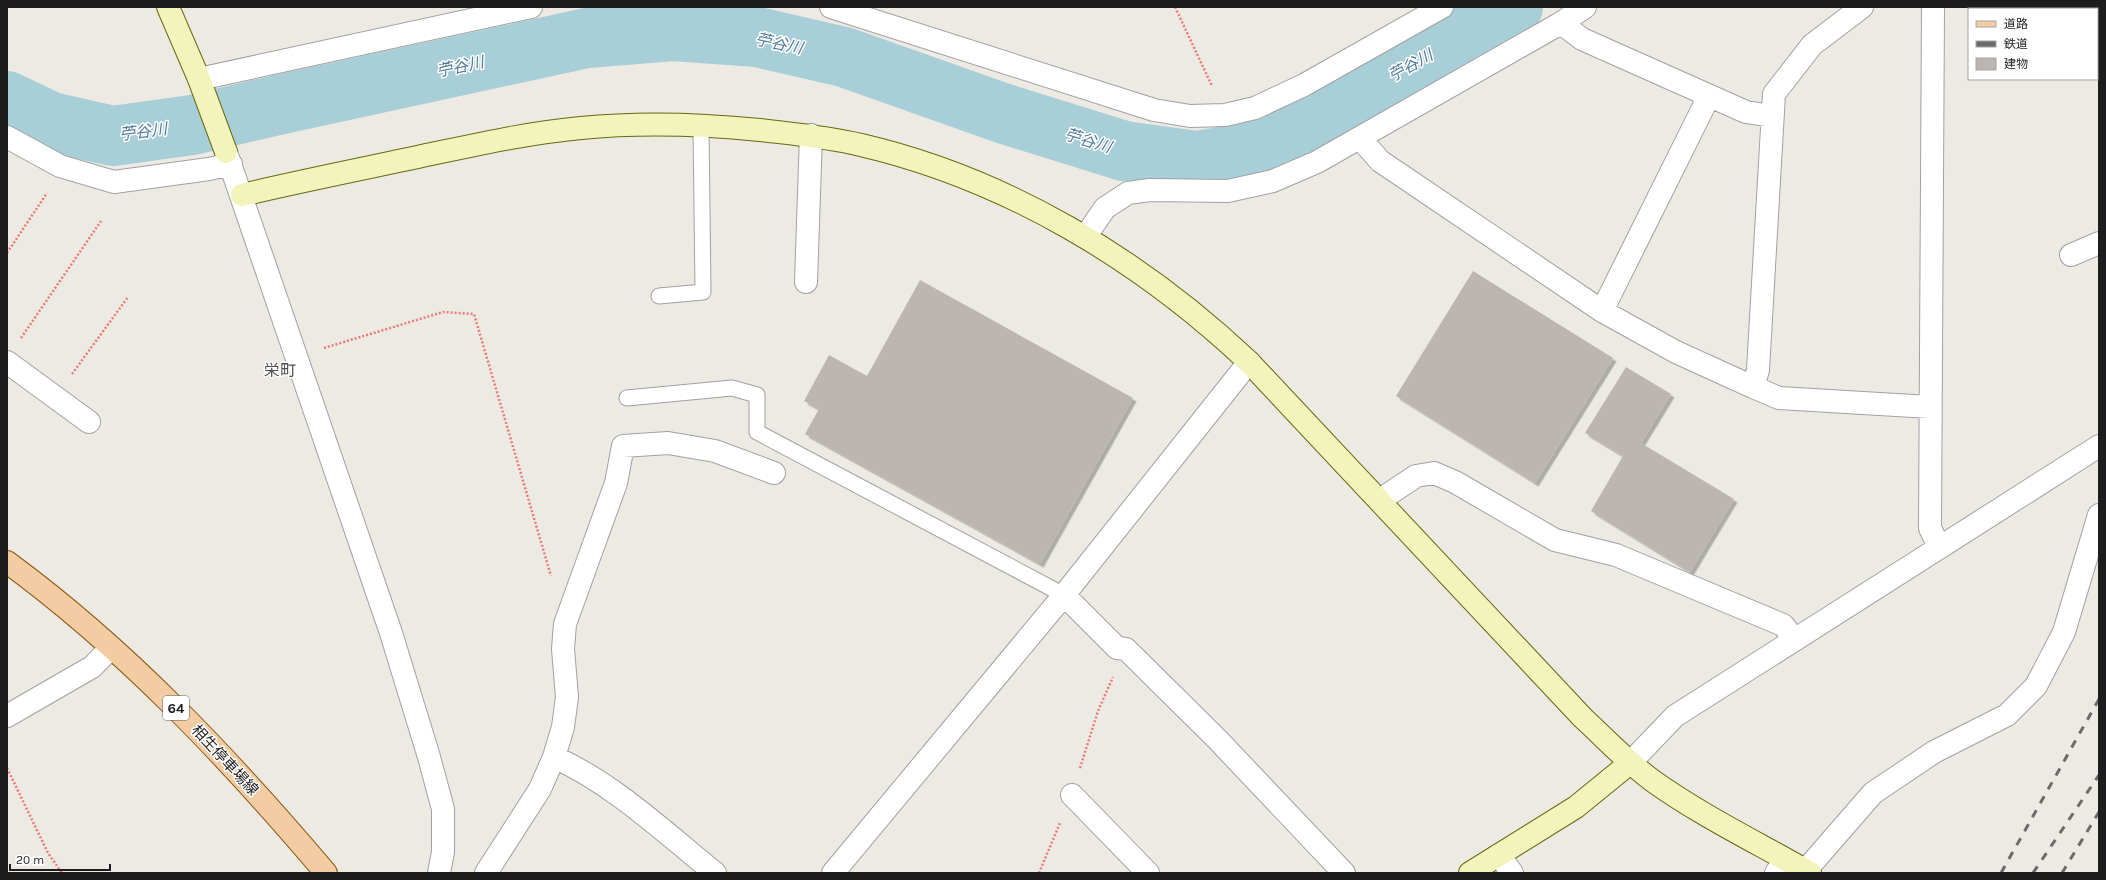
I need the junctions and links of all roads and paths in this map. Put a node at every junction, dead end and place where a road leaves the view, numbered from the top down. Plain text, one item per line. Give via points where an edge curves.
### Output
1 (168, 7) edge
2 (528, 7) edge
3 (831, 7) edge
4 (1175, 7) edge
5 (1442, 7) edge
6 (1585, 7) edge
7 (1862, 7) edge
8 (1933, 7) edge
9 (1561, 23) junction
10 (200, 84) junction
11 (1709, 96) junction
12 (1225, 115) junction
13 (1772, 116) junction
14 (701, 126) junction
15 (811, 135) junction
16 (7, 137) edge
17 (1360, 138) junction
18 (228, 158) junction
19 (48, 193) dead end
20 (242, 195) junction
21 (101, 221) dead end
22 (1085, 237) junction
23 (2099, 243) edge
24 (7, 253) edge
25 (2071, 255) dead end
26 (806, 282) dead end
27 (659, 296) dead end
28 (128, 297) dead end
29 (1602, 311) junction
30 (20, 339) dead end
31 (297, 356) junction
32 (7, 362) edge
33 (1250, 362) junction
34 (1753, 387) junction
35 (54, 397) junction
36 (627, 398) dead end
37 (1930, 407) junction
38 (89, 422) dead end
39 (2099, 446) edge
40 (774, 473) dead end
41 (1380, 500) junction
42 (2099, 515) edge
43 (1940, 547) junction
44 (7, 562) edge
45 (552, 582) dead end
46 (1064, 595) junction
47 (1795, 640) junction
48 (111, 648) junction
49 (1126, 649) junction
50 (7, 716) edge
51 (554, 757) junction
52 (1630, 763) junction
53 (7, 768) edge
54 (1072, 795) junction
55 (1499, 855) junction
56 (1781, 866) edge
57 (1808, 872) edge
58 (62, 873) edge
59 (326, 873) edge
60 (439, 873) edge
61 (486, 873) edge
62 (715, 873) edge
63 (833, 873) edge
64 (1039, 873) edge
65 (1148, 873) edge
66 (1344, 873) edge
67 (1470, 873) edge
68 (1512, 873) edge

1 - 10 street
2 - 10 street
3 - 12 street via 1154,110 1190,116
4 - 12 path
5 - 12 street via 1304,86 1254,108
6 - 9 street
7 - 13 street via 1812,45 1774,94
8 - 37 street
9 - 11 street via 1582,39
9 - 17 street
10 - 18 street
11 - 13 street via 1746,112
11 - 29 street
13 - 34 street via 1758,370
14 - 15 street
14 - 20 street via 665,123 524,134
14 - 27 lane via 703,292
15 - 22 street via 862,145 965,177 1022,203
15 - 26 street
16 - 18 street via 60,166 114,182 209,169
17 - 22 street via 1317,162 1273,181 1228,191 1150,190 1128,193 1106,208
17 - 29 street via 1380,161
18 - 20 street
19 - 24 path
20 - 31 street
21 - 30 path
22 - 33 street via 1184,305
23 - 25 street
28 - 35 path
29 - 34 street via 1676,352
31 - 45 path via 443,312 474,314
31 - 60 street via 391,633 439,794 443,809 443,852
32 - 35 street
33 - 41 street
33 - 46 street
34 - 37 street via 1779,398
35 - 38 street
36 - 46 lane via 732,388 757,395 757,432
37 - 43 street via 1930,528
39 - 43 street
40 - 51 street via 716,451 668,443 623,446 616,483 565,624 563,649 567,697 563,727
41 - 47 street via 1416,476 1434,473 1455,482 1555,540 1624,558 1783,625
41 - 52 street via 1583,718
42 - 57 street via 2064,632 2036,686 2007,715 1934,752 1873,793
43 - 47 street
44 - 48 main road, 相生停車場線 / 64 via 76,616
46 - 49 street via 1117,648
46 - 63 street
47 - 52 street via 1675,716
48 - 50 street via 92,667
48 - 59 main road, 相生停車場線 / 64 via 161,693 217,750
49 - 54 path via 1098,711
49 - 66 street via 1218,740
51 - 61 street via 540,789
51 - 62 street via 574,766 612,790
52 - 55 street via 1576,807
52 - 56 street
53 - 58 path via 48,853
54 - 64 path
54 - 65 street
55 - 67 street
55 - 68 street
56 - 57 street

